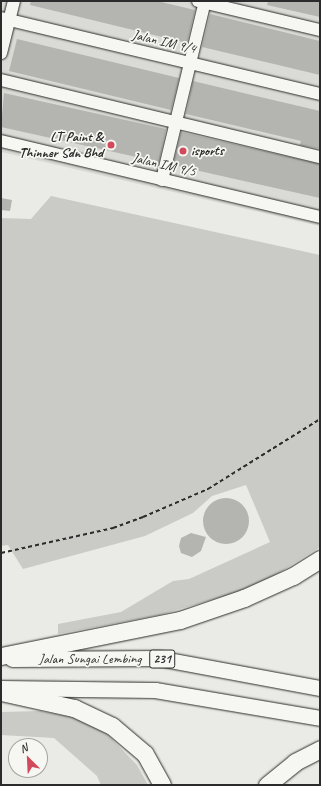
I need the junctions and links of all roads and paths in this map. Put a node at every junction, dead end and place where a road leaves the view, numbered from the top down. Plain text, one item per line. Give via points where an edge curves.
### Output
1 (14, 1) edge
2 (202, 2) edge
3 (5, 19) edge
4 (320, 30) edge
5 (1, 53) edge
6 (190, 63) junction
7 (1, 80) edge
8 (320, 94) edge
9 (176, 122) junction
10 (1, 141) edge
11 (320, 157) edge
12 (162, 180) junction
13 (320, 217) edge
14 (320, 419) edge
15 (1, 554) edge
16 (320, 559) edge
17 (1, 658) edge
18 (1, 688) edge
19 (320, 688) edge
20 (1, 692) edge
21 (320, 718) edge
22 (320, 749) edge
23 (162, 785) edge
24 (267, 785) edge

1 - 3 street
2 - 4 street
2 - 6 street
3 - 5 street
3 - 6 street, Jalan IM 9/4
6 - 8 street, Jalan IM 9/4
6 - 9 street
7 - 9 street
9 - 11 street
9 - 12 street
10 - 12 street, Jalan IM 9/5
12 - 13 street, Jalan IM 9/5
14 - 15 path via 208,489 144,517 113,528
16 - 17 highway via 293,576 244,598 180,620
17 - 19 main road, Jalan Sungai Lembing / 231 via 158,658
18 - 21 main road, Jalan Sungai Lembing / 231 via 155,690
20 - 23 highway via 74,708 112,726 145,754
22 - 24 highway via 295,762

